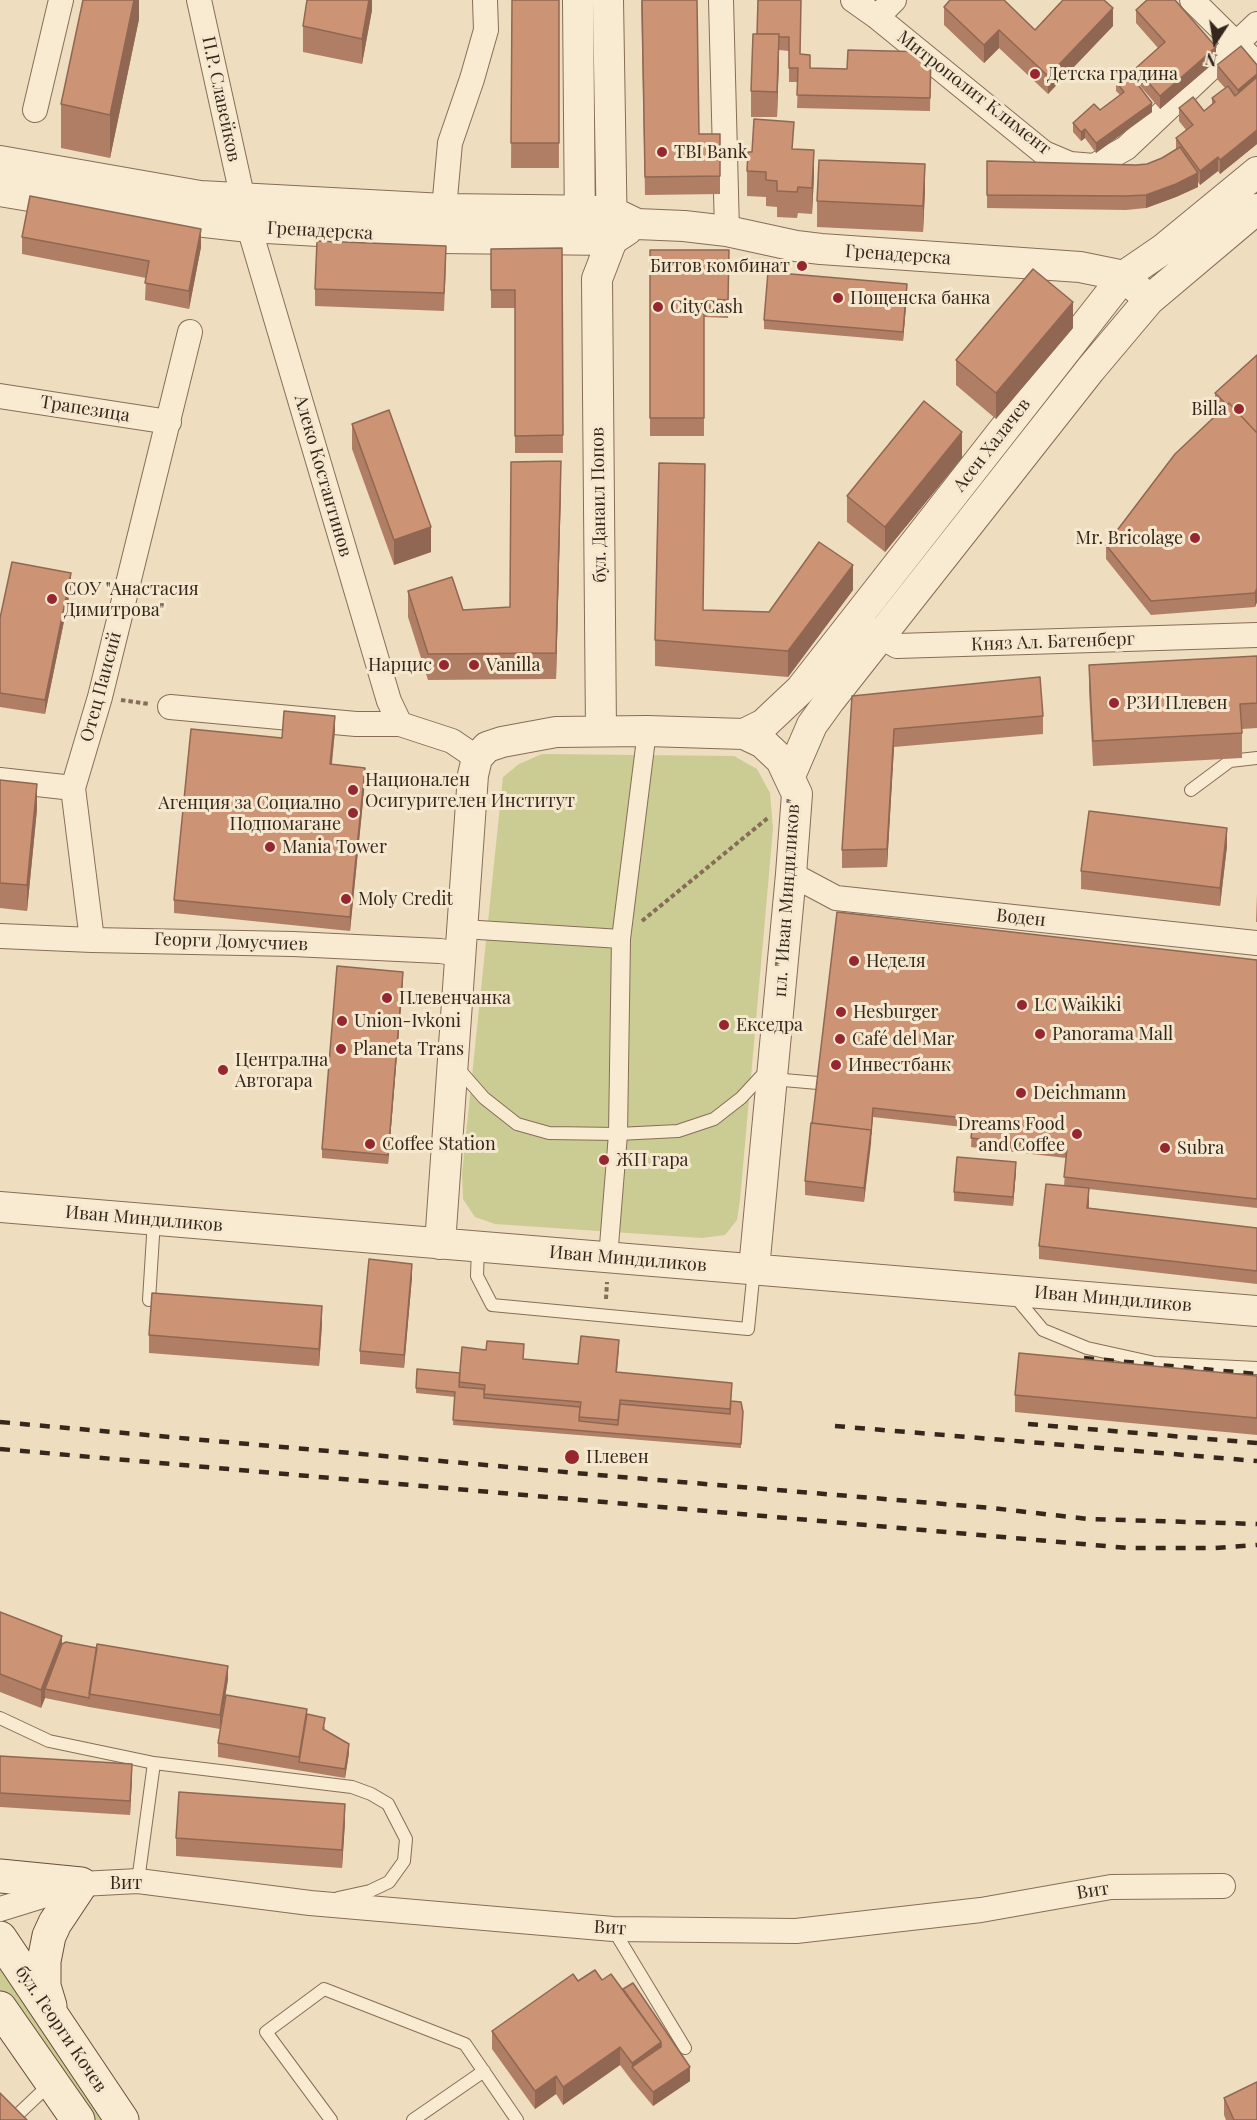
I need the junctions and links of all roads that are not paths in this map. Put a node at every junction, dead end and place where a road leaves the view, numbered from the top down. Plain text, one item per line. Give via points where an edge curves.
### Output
1 (61, 0) edge
2 (200, 0) edge
3 (485, 0) edge
4 (578, 0) edge
5 (608, 0) edge
6 (721, 0) edge
7 (853, 0) edge
8 (1192, 0) edge
9 (886, 9) edge
10 (1257, 24) edge
11 (1236, 43) junction
12 (1257, 64) edge
13 (35, 111) dead end
14 (0, 161) edge
15 (1257, 172) edge
16 (0, 191) edge
17 (242, 197) junction
18 (444, 209) junction
19 (1257, 209) edge
20 (580, 210) junction
21 (610, 211) junction
22 (637, 224) junction
23 (249, 227) junction
24 (727, 231) junction
25 (580, 240) junction
26 (612, 240) junction
27 (1124, 276) junction
28 (597, 279) junction
29 (1149, 300) junction
30 (190, 332) dead end
31 (0, 396) edge
32 (169, 422) junction
33 (867, 629) junction
34 (1257, 634) edge
35 (170, 707) road end
36 (400, 724) junction
37 (601, 731) junction
38 (647, 731) junction
39 (744, 734) junction
40 (477, 758) junction
41 (1257, 758) edge
42 (0, 780) edge
43 (794, 785) junction
44 (73, 788) junction
45 (1191, 790) dead end
46 (791, 874) junction
47 (0, 936) edge
48 (621, 939) junction
49 (92, 940) junction
50 (462, 942) junction
51 (1257, 943) edge
52 (453, 1062) junction
53 (773, 1070) junction
54 (818, 1083) edge
55 (618, 1134) junction
56 (0, 1207) edge
57 (154, 1220) junction
58 (440, 1244) junction
59 (478, 1247) junction
60 (608, 1258) junction
61 (754, 1269) junction
62 (1010, 1290) junction
63 (149, 1300) edge
64 (1257, 1311) edge
65 (1257, 1368) edge
66 (0, 1718) edge
67 (154, 1763) junction
68 (0, 1876) edge
69 (138, 1881) junction
70 (81, 1884) junction
71 (1223, 1886) dead end
72 (310, 1903) junction
73 (0, 1909) edge
74 (613, 1929) junction
75 (0, 1938) edge
76 (4, 2015) edge
77 (56, 2021) junction
78 (685, 2048) dead end
79 (484, 2071) junction
80 (52, 2082) junction
81 (13, 2119) edge
82 (78, 2120) edge
83 (122, 2120) edge
84 (331, 2120) edge
85 (413, 2120) edge
86 (517, 2120) edge

1 - 13 street
2 - 17 street, П.Р. Славейков
3 - 18 street via 486,30 450,143
4 - 20 street, бул. Данаил Попов
5 - 21 street, бул. Данаил Попов
6 - 24 street
7 - 9 street, Митрополит Климент
8 - 11 street
9 - 11 street, Митрополит Климент via 1044,153 1070,164 1094,166 1126,148
10 - 11 street, Митрополит Климент
11 - 12 street
14 - 17 street, Гренадерска via 200,196
15 - 27 street, Асен Халачев
16 - 23 street, Гренадерска via 143,215
17 - 18 street, Гренадерска
17 - 23 street, П.Р. Славейков
18 - 20 street, Гренадерска
19 - 29 street, Асен Халачев
20 - 21 street, Гренадерска
20 - 25 street, бул. Данаил Попов
21 - 22 street, Гренадерска
21 - 26 street, бул. Данаил Попов
22 - 24 street, Гренадерска
22 - 26 street
23 - 25 street, Гренадерска via 442,238
23 - 36 street, Алеко Костантинов via 389,700
24 - 27 street, Гренадерска via 821,249 1080,267
25 - 26 street, Гренадерска
25 - 28 street, бул. Данаил Попов
26 - 28 street, бул. Данаил Попов
27 - 29 street
27 - 33 street, Асен Халачев
28 - 37 street, бул. Данаил Попов
29 - 33 street, Асен Халачев via 1021,460
30 - 32 street, Отец Паисий
31 - 32 street, Трапезица
32 - 44 street, Отец Паисий via 100,697
33 - 34 street, Княз Ал. Батенберг via 897,646
33 - 39 street, Асен Халачев via 784,707
33 - 43 street, Асен Халачев via 812,725
35 - 36 street via 356,724
36 - 40 street via 452,741
37 - 38 street, пл. "Иван Миндиликов"
37 - 40 street, пл. "Иван Миндиликов" via 518,738 487,747
38 - 39 street, пл. "Иван Миндиликов"
38 - 48 street
39 - 43 street, пл. "Иван Миндиликов" via 763,743 781,760
40 - 50 street
41 - 45 lane via 1230,761
42 - 44 street
43 - 46 street, пл. "Иван Миндиликов"
44 - 49 street, Отец Паисий
46 - 51 street, Воден via 836,898
46 - 53 street, пл. "Иван Миндиликов"
47 - 49 street, Георги Домусчиев
48 - 50 street
48 - 55 street
49 - 50 street, Георги Домусчиев via 440,951
50 - 52 street
52 - 55 lane via 483,1098 517,1124 549,1133
52 - 58 street
53 - 54 lane
53 - 55 lane via 714,1119 678,1131
53 - 61 street, пл. "Иван Миндиликов"
55 - 60 street
56 - 57 street, Иван Миндиликов
57 - 58 street, Иван Миндиликов
57 - 63 lane
58 - 59 street, Иван Миндиликов
59 - 60 street, Иван Миндиликов
59 - 61 lane via 477,1276 492,1305 748,1329
60 - 61 street, Иван Миндиликов
61 - 62 street, Иван Миндиликов
62 - 64 street, Иван Миндиликов
62 - 65 lane via 1043,1330 1087,1348 1155,1363
66 - 67 lane via 49,1741
67 - 69 lane
67 - 72 lane via 352,1787 388,1804 406,1839 404,1861 389,1882 370,1891
68 - 70 main road
69 - 70 street, Вит
69 - 72 street, Вит
70 - 73 street, Вит
70 - 77 main road via 55,1923 44,1961 44,1986
71 - 74 street, Вит via 1111,1887 981,1910 796,1931
72 - 74 street, Вит
74 - 78 lane
75 - 77 main road, бул. Георги Кочев
76 - 80 main road, бул. Георги Кочев
77 - 83 main road, бул. Георги Кочев
79 - 84 lane via 465,2044 324,1989 266,2032
79 - 85 lane
79 - 86 lane
80 - 81 lane
80 - 82 main road, бул. Георги Кочев

